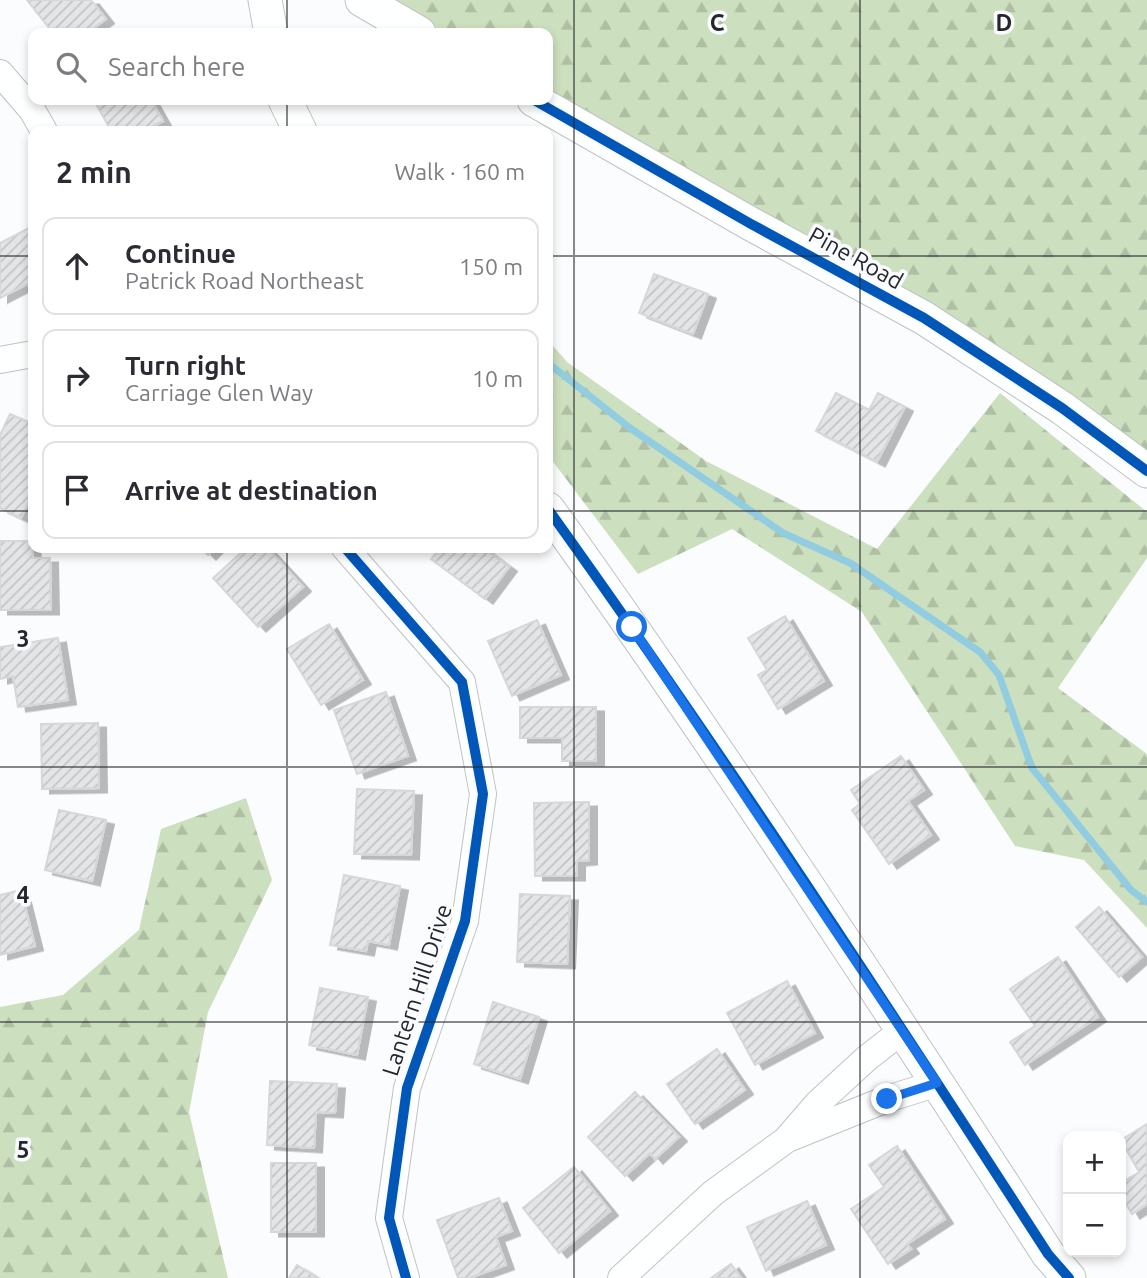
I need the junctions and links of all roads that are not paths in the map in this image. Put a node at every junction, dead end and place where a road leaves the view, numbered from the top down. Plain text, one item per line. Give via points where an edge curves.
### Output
1 (265, 0) edge
2 (362, 0) edge
3 (270, 28) edge
4 (410, 28) edge
5 (0, 73) edge
6 (287, 105) edge
7 (543, 105) edge
8 (41, 126) edge
9 (298, 126) edge
10 (28, 355) edge
11 (0, 360) edge
12 (1147, 471) edge
13 (553, 516) edge
14 (349, 553) edge
15 (903, 1030) junction
16 (937, 1083) junction
17 (786, 1140) junction
18 (406, 1278) edge
19 (621, 1278) edge
20 (1069, 1278) edge

1 - 3 street
2 - 4 street
5 - 8 street
6 - 9 street
7 - 12 street, Pine Road via 924,318 1062,408
10 - 11 street
13 - 15 street
14 - 18 street, Lantern Hill Drive via 462,682 483,794 465,921 407,1088 389,1218
15 - 16 street
15 - 17 street via 818,1104
16 - 17 street
16 - 20 street via 1048,1254
17 - 19 street via 713,1193

